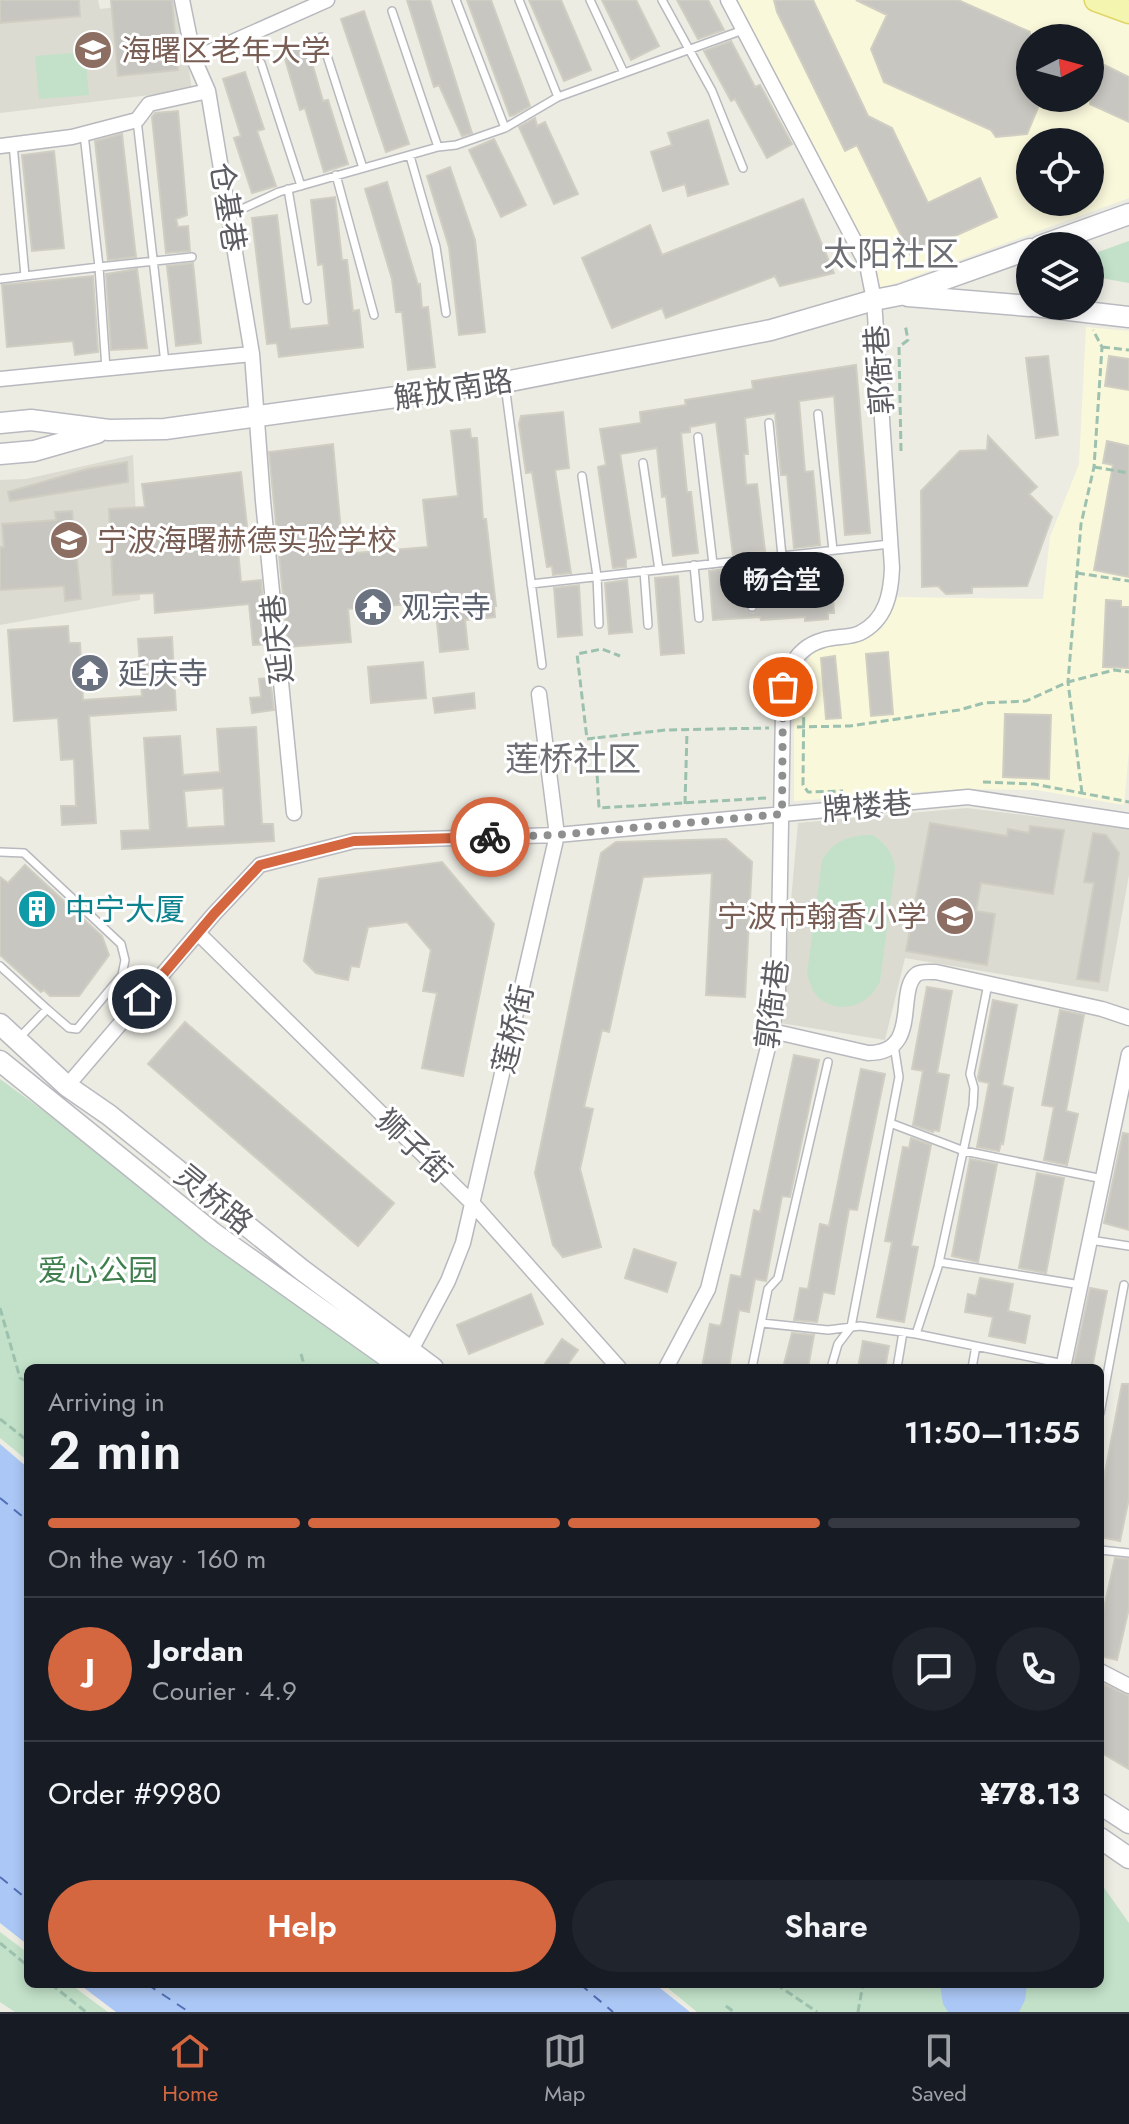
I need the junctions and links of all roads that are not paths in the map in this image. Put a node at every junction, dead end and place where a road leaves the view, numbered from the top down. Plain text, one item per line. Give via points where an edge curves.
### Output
1 (182, 0) edge
2 (327, 0) edge
3 (456, 0) edge
4 (519, 0) edge
5 (590, 0) edge
6 (662, 0) edge
7 (728, 0) edge
8 (1096, 0) edge
9 (392, 11) dead end
10 (1129, 12) edge
11 (743, 30) junction
12 (321, 37) dead end
13 (688, 49) junction
14 (194, 59) junction
15 (261, 63) dead end
16 (624, 73) junction
17 (208, 91) junction
18 (558, 97) junction
19 (137, 120) junction
20 (505, 128) junction
21 (84, 134) junction
22 (7, 145) edge
23 (438, 147) junction
24 (410, 156) junction
25 (363, 168) junction
26 (743, 168) dead end
27 (336, 175) junction
28 (301, 186) junction
29 (288, 189) junction
30 (1129, 214) edge
31 (229, 215) junction
32 (1079, 232) edge
33 (1016, 254) edge
34 (192, 257) dead end
35 (153, 262) junction
36 (99, 267) junction
37 (25, 276) junction
38 (0, 279) edge
39 (900, 295) junction
40 (307, 300) dead end
41 (874, 300) junction
42 (1016, 305) edge
43 (446, 313) dead end
44 (1104, 314) edge
45 (374, 315) dead end
46 (1129, 317) edge
47 (252, 354) junction
48 (165, 363) junction
49 (106, 369) junction
50 (0, 379) edge
51 (505, 382) junction
52 (818, 414) dead end
53 (258, 417) junction
54 (0, 423) edge
55 (769, 423) dead end
56 (109, 430) junction
57 (698, 437) dead end
58 (0, 454) edge
59 (643, 463) dead end
60 (582, 476) dead end
61 (890, 544) junction
62 (833, 550) junction
63 (782, 556) junction
64 (748, 560) junction
65 (713, 564) junction
66 (694, 565) junction
67 (659, 570) junction
68 (644, 571) junction
69 (597, 576) junction
70 (531, 584) junction
71 (752, 607) dead end
72 (699, 618) dead end
73 (599, 624) dead end
74 (648, 625) dead end
75 (542, 665) dead end
76 (539, 694) dead end
77 (294, 813) dead end
78 (782, 814) junction
79 (1129, 821) edge
80 (557, 835) junction
81 (0, 852) edge
82 (199, 934) junction
83 (0, 966) edge
84 (988, 984) junction
85 (47, 1009) junction
86 (1129, 1018) edge
87 (0, 1024) edge
88 (772, 1031) junction
89 (17, 1040) junction
90 (894, 1045) junction
91 (1129, 1054) edge
92 (0, 1061) edge
93 (828, 1062) dead end
94 (67, 1086) junction
95 (890, 1123) junction
96 (964, 1151) junction
97 (1103, 1179) junction
98 (473, 1204) junction
99 (1090, 1240) junction
100 (1129, 1246) edge
101 (939, 1262) junction
102 (1081, 1285) junction
103 (1124, 1285) dead end
104 (761, 1323) junction
105 (851, 1327) junction
106 (903, 1332) junction
107 (916, 1334) junction
108 (976, 1346) junction
109 (407, 1360) edge
110 (615, 1364) edge
111 (668, 1364) edge
112 (753, 1364) edge
113 (832, 1364) edge
114 (898, 1364) edge
115 (973, 1364) edge
116 (1054, 1364) edge
117 (1063, 1364) edge
118 (1104, 1392) edge
119 (1104, 1550) edge
120 (1129, 1553) edge
121 (1104, 1673) edge
122 (1129, 1686) edge
123 (1104, 1807) edge
124 (1129, 1823) edge
125 (1104, 1841) edge
126 (1129, 1858) edge

1 - 14 street, 仓基巷
2 - 14 street
3 - 20 lane
4 - 18 lane
5 - 16 lane
6 - 13 lane
7 - 11 street, 郭衙巷
8 - 10 main road
9 - 23 lane
11 - 13 lane
11 - 41 street, 郭衙巷 via 867,265
12 - 25 lane
13 - 16 lane
13 - 26 lane via 712,91
14 - 17 street, 仓基巷
15 - 28 lane
16 - 18 lane
17 - 19 street via 149,104
17 - 31 street, 仓基巷
18 - 20 lane
19 - 21 street
19 - 35 lane
20 - 23 lane
21 - 22 street
21 - 36 lane
22 - 37 lane
23 - 24 lane
24 - 25 lane
24 - 43 lane via 436,247
25 - 27 lane
27 - 28 lane
27 - 45 lane
28 - 29 lane
29 - 31 lane
29 - 40 lane
30 - 32 main road
31 - 47 street, 仓基巷
33 - 39 main road, 解放南路
34 - 35 lane
35 - 36 lane
35 - 48 lane
36 - 37 lane
36 - 49 lane
37 - 38 lane
39 - 41 main road, 解放南路
39 - 42 main road, 解放南路
41 - 51 main road, 解放南路 via 771,330
41 - 61 street, 郭衙巷
44 - 46 main road, 解放南路
47 - 48 street
47 - 53 street, 仓基巷
48 - 49 street
49 - 50 street
51 - 53 main road, 解放南路
51 - 70 lane
52 - 62 lane
53 - 56 main road, 解放南路
53 - 77 street, 延庆巷
54 - 56 main road, 解放南路 via 31,420
55 - 63 lane
56 - 58 main road via 34,451
57 - 65 lane
59 - 67 lane
60 - 69 lane
61 - 62 lane
61 - 78 street, 郭衙巷 via 891,592 882,615 859,634 824,639 791,665 783,687
62 - 63 lane
63 - 64 lane
64 - 65 lane
64 - 71 lane
65 - 66 lane
66 - 67 lane
66 - 72 lane
67 - 68 lane
68 - 69 lane
68 - 74 lane
69 - 70 lane
69 - 73 lane
70 - 75 lane
76 - 80 street, 莲桥街
78 - 79 street, 牌楼巷 via 968,797
78 - 80 street, 牌楼巷
78 - 88 street, 郭衙巷 via 778,991
80 - 82 street, 牌楼巷 via 354,841 260,865
80 - 98 street, 莲桥街
81 - 85 lane via 24,853 121,944 122,975 77,1029
82 - 94 street, 牌楼巷
82 - 98 street, 狮子街
83 - 85 lane
84 - 86 street
84 - 90 street via 936,972 914,976
84 - 96 lane via 970,1074 973,1106
85 - 89 lane
87 - 89 main road, 灵桥路
88 - 90 street via 868,1053 884,1053
88 - 111 street, 郭衙巷 via 708,1289
89 - 94 main road, 灵桥路
90 - 95 lane via 899,1077
91 - 97 street
92 - 109 main road, 灵桥路 via 213,1233
93 - 104 lane via 778,1278 768,1289
94 - 109 main road, 灵桥路 via 302,1270
95 - 96 lane
95 - 105 lane
96 - 97 lane
96 - 101 lane
97 - 99 street
98 - 109 street, 莲桥街 via 448,1281
98 - 110 street, 狮子街
99 - 100 lane
99 - 102 street
101 - 102 lane
101 - 107 lane
102 - 117 street
103 - 118 lane
104 - 105 lane via 828,1330
104 - 112 lane
105 - 106 lane
105 - 113 lane
106 - 107 lane
106 - 114 lane
107 - 108 lane
108 - 115 lane
108 - 116 lane
119 - 120 lane
121 - 122 street
123 - 124 main road
125 - 126 main road

